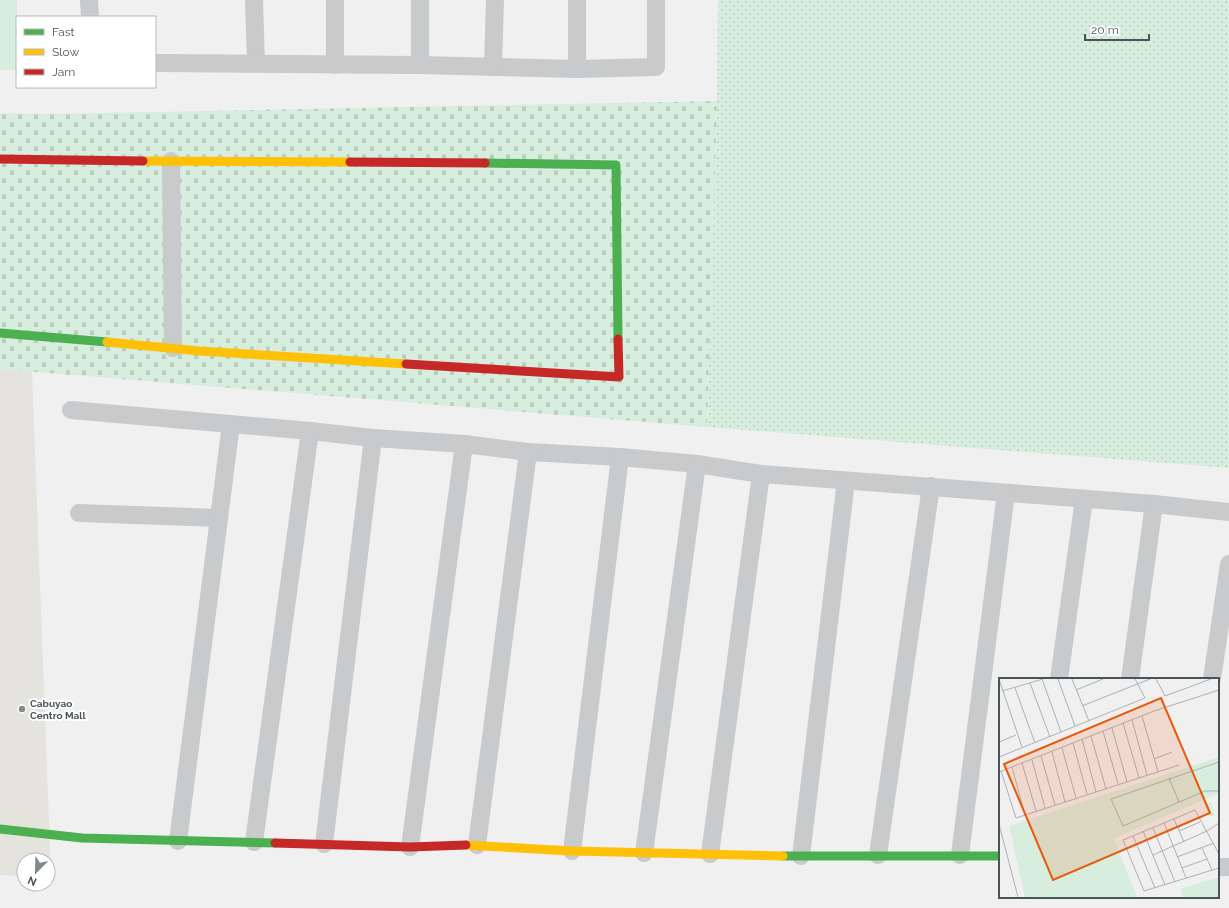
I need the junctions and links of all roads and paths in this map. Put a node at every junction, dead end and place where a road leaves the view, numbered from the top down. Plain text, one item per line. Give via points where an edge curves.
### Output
1 (89, 0) edge
2 (254, 0) edge
3 (335, 0) edge
4 (420, 0) edge
5 (495, 0) edge
6 (577, 0) edge
7 (656, 0) edge
8 (90, 16) edge
9 (156, 63) edge
10 (256, 64) junction
11 (335, 65) junction
12 (420, 65) junction
13 (494, 67) junction
14 (577, 69) junction
15 (0, 159) edge
16 (171, 161) junction
17 (0, 334) edge
18 (173, 348) junction
19 (71, 410) dead end
20 (231, 424) junction
21 (310, 431) junction
22 (373, 438) junction
23 (464, 444) junction
24 (528, 452) junction
25 (620, 457) junction
26 (697, 464) junction
27 (761, 474) junction
28 (846, 481) junction
29 (931, 486) junction
30 (1006, 493) junction
31 (1084, 499) junction
32 (1154, 504) junction
33 (1229, 512) edge
34 (79, 513) dead end
35 (220, 518) junction
36 (1229, 564) edge
37 (1059, 678) edge
38 (1130, 678) edge
39 (1212, 678) edge
40 (0, 829) edge
41 (178, 841) junction
42 (254, 842) junction
43 (324, 844) junction
44 (477, 845) junction
45 (410, 847) junction
46 (572, 851) junction
47 (644, 853) junction
48 (710, 854) junction
49 (878, 855) junction
50 (960, 855) junction
51 (801, 856) junction
52 (999, 856) edge

1 - 8 street
2 - 10 street
3 - 11 street
4 - 12 street
5 - 13 street
6 - 14 street
7 - 14 street via 656,67
9 - 10 street
10 - 11 street
11 - 12 street
12 - 13 street
13 - 14 street
15 - 16 street
16 - 18 street
16 - 18 street via 616,165 619,377
17 - 18 street
19 - 20 street
20 - 21 street
20 - 35 street
21 - 22 street
21 - 42 street
22 - 23 street
22 - 43 street
23 - 24 street
23 - 45 street
24 - 25 street
24 - 44 street
25 - 26 street
25 - 46 street
26 - 27 street
26 - 47 street
27 - 28 street
27 - 48 street
28 - 29 street
28 - 51 street
29 - 30 street
29 - 49 street
30 - 31 street
30 - 50 street
31 - 32 street
31 - 37 street
32 - 33 street
32 - 38 street
34 - 35 street
35 - 41 street
36 - 39 street
40 - 41 street via 82,838
41 - 42 street
42 - 43 street
43 - 45 street
44 - 45 street
44 - 46 street
46 - 47 street
47 - 48 street
48 - 51 street
49 - 50 street
49 - 51 street
50 - 52 street

